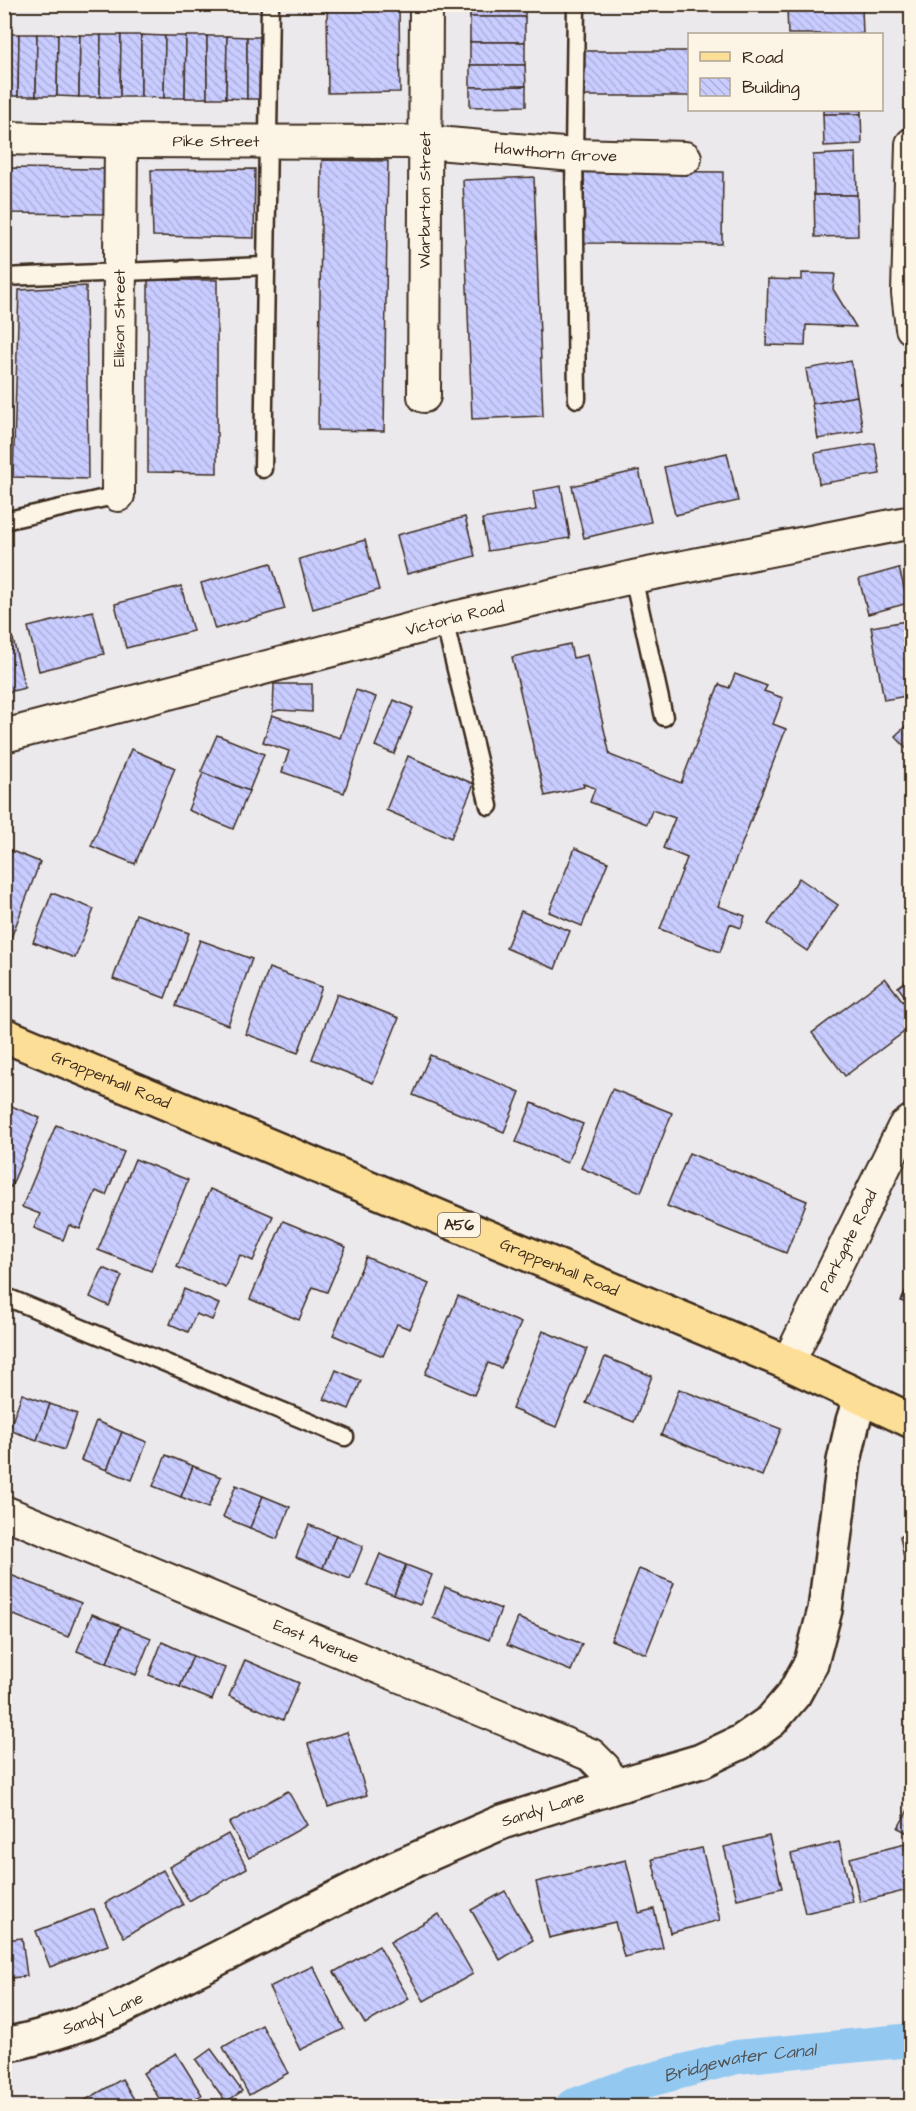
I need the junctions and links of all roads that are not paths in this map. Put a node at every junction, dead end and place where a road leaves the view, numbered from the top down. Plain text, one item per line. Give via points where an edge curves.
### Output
1 (270, 4) edge
2 (426, 4) edge
3 (576, 4) edge
4 (4, 138) edge
5 (121, 141) junction
6 (269, 141) junction
7 (426, 142) junction
8 (912, 144) edge
9 (574, 155) junction
10 (685, 158) dead end
11 (266, 266) junction
12 (121, 273) junction
13 (4, 277) edge
14 (912, 328) edge
15 (424, 396) dead end
16 (577, 399) dead end
17 (263, 469) dead end
18 (118, 495) joint
19 (4, 521) edge
20 (912, 522) edge
21 (633, 577) junction
22 (444, 620) junction
23 (664, 717) dead end
24 (4, 736) edge
25 (489, 806) dead end
26 (4, 1035) edge
27 (912, 1121) edge
28 (4, 1296) edge
29 (788, 1363) junction
30 (861, 1397) junction
31 (912, 1421) edge
32 (345, 1437) dead end
33 (4, 1512) edge
34 (613, 1786) junction
35 (4, 2045) edge

1 - 6 lane
2 - 7 street, Warburton Street
3 - 9 lane
4 - 5 street, Pike Street
5 - 6 street, Pike Street
5 - 12 street, Ellison Street
6 - 7 street, Pike Street
6 - 11 lane
7 - 9 street, Hawthorn Grove
7 - 15 street, Warburton Street
8 - 14 street via 908,293
9 - 10 street, Hawthorn Grove
9 - 16 lane
11 - 12 lane
11 - 17 lane
12 - 13 lane
12 - 18 street, Ellison Street
18 - 19 lane
20 - 21 street, Victoria Road
21 - 22 street, Victoria Road
21 - 23 lane
22 - 24 street, Victoria Road
22 - 25 lane
26 - 29 main road, Grappenhall Road / A56
27 - 29 street, Parkgate Road via 904,1127
28 - 32 lane
29 - 30 main road, Grappenhall Road / A56
30 - 31 main road, Grappenhall Road / A56
30 - 34 street, Sandy Lane via 844,1461 825,1610 811,1663 794,1694 771,1720 741,1742 701,1761
33 - 34 street, East Avenue via 591,1755 604,1768
34 - 35 street, Sandy Lane via 502,1822 394,1869 112,2012 74,2027

